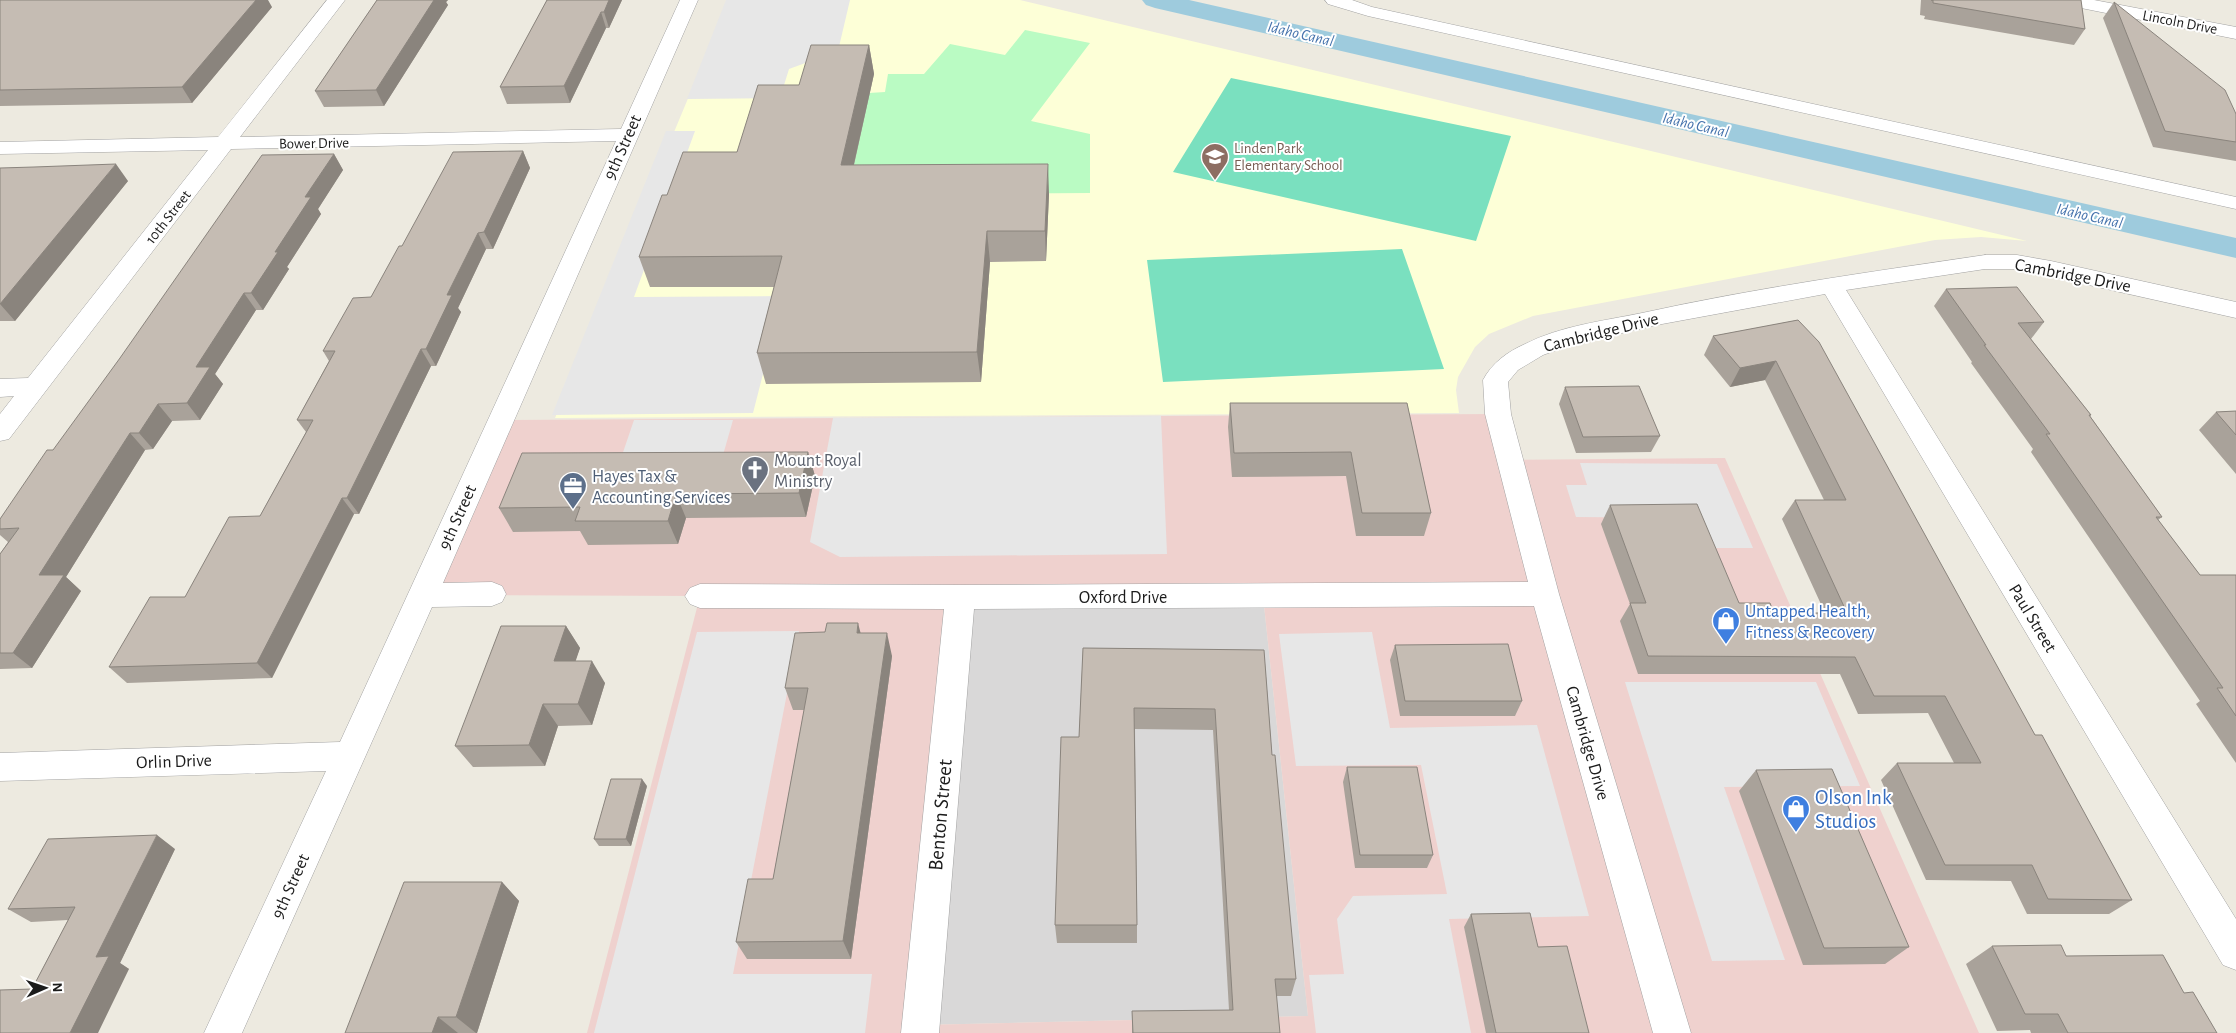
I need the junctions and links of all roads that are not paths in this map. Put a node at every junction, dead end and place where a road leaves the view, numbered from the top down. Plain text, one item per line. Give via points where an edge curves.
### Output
1 (336, 0) edge
2 (689, 0) edge
3 (1334, 0) edge
4 (2066, 0) edge
5 (2188, 6) dead end
6 (2214, 28) junction
7 (2234, 41) edge
8 (628, 135) junction
9 (225, 145) junction
10 (0, 148) edge
11 (2236, 203) edge
12 (1831, 285) junction
13 (2236, 310) edge
14 (34, 387) junction
15 (0, 388) edge
16 (0, 432) edge
17 (492, 594) dead end
18 (1545, 594) junction
19 (423, 595) junction
20 (700, 596) dead end
21 (960, 598) junction
22 (349, 756) junction
23 (0, 767) edge
24 (2236, 952) edge
25 (223, 1033) edge
26 (920, 1033) edge
27 (1672, 1033) edge

1 - 9 street, 10th Street
2 - 8 street, 9th Street
3 - 11 street via 1368,11
4 - 6 street, Lincoln Drive
5 - 6 street
6 - 7 street
8 - 9 street, Bower Drive
8 - 19 street, 9th Street
9 - 10 street, Bower Drive
9 - 14 street, 10th Street
12 - 13 street, Cambridge Drive via 1985,262 2016,262
12 - 18 street, Cambridge Drive via 1568,337 1534,349 1504,369 1495,380 1498,414
12 - 24 street, Paul Street
14 - 15 street
14 - 16 street, 10th Street
17 - 19 street
18 - 21 street, Oxford Drive
18 - 27 street, Cambridge Drive
19 - 22 street, 9th Street
20 - 21 street, Oxford Drive
21 - 26 street, Benton Street
22 - 23 street, Orlin Drive
22 - 25 street, 9th Street

